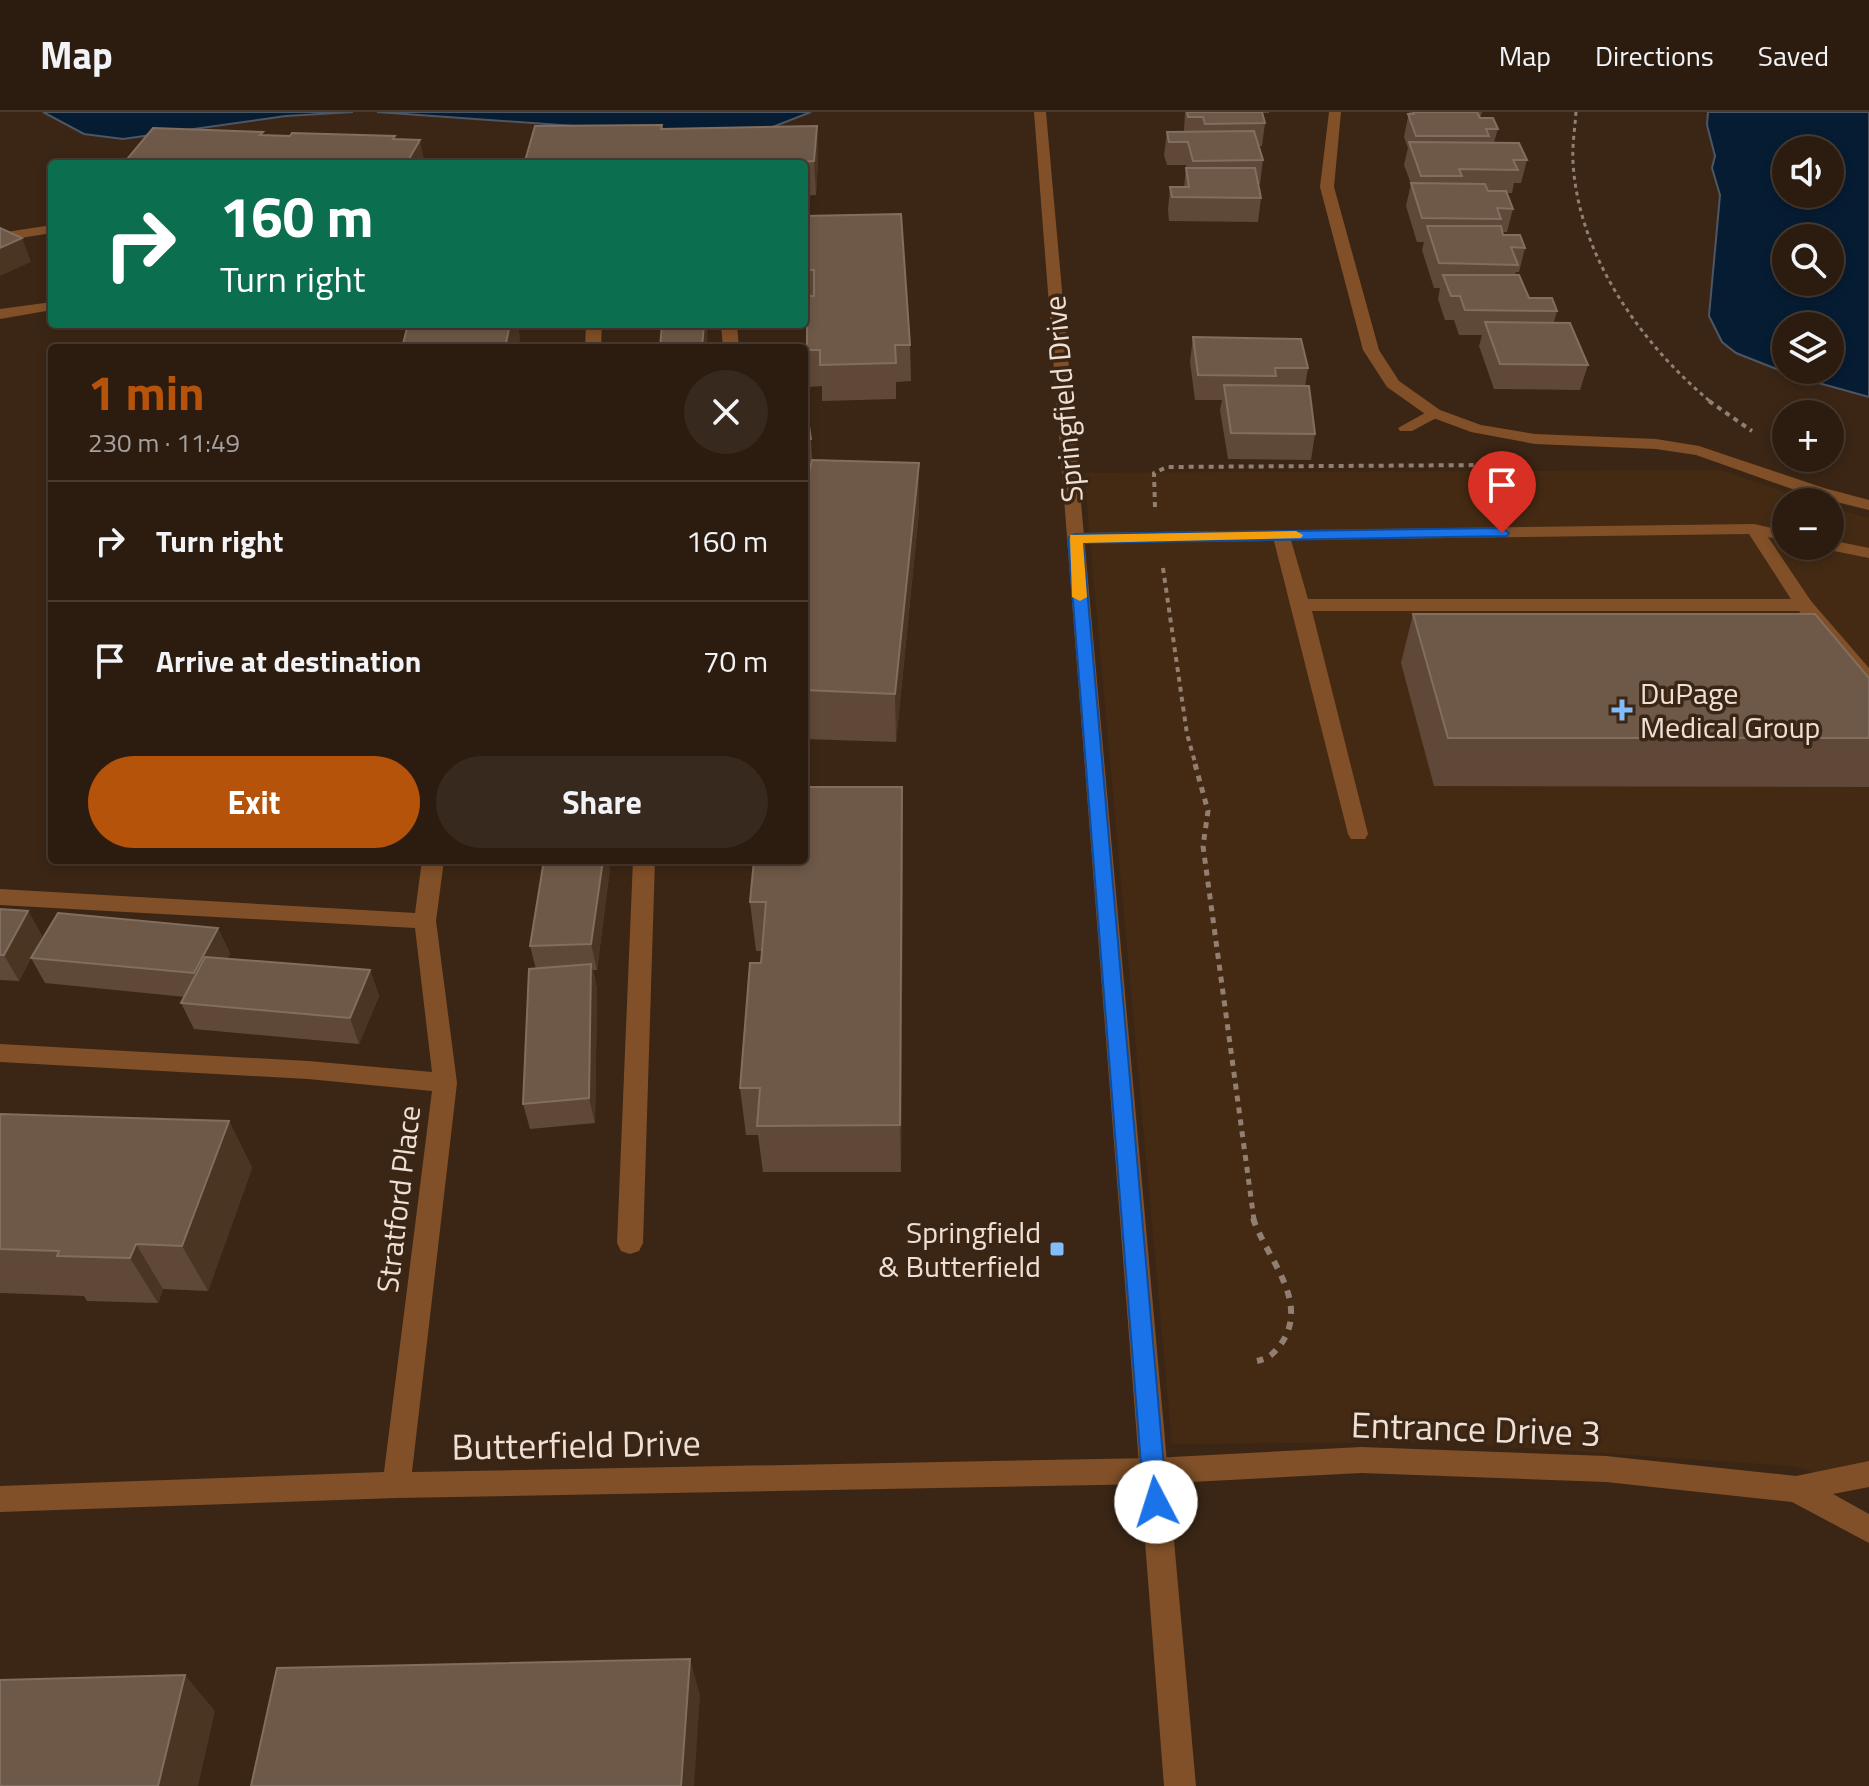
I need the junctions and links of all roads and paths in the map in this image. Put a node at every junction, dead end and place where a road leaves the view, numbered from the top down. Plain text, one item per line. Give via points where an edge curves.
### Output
1 (1040, 112) edge
2 (1335, 112) edge
3 (1576, 112) edge
4 (48, 230) edge
5 (0, 240) edge
6 (48, 307) edge
7 (0, 314) edge
8 (1434, 413) junction
9 (1406, 428) dead end
10 (1501, 433) junction
11 (1762, 435) dead end
12 (1869, 505) edge
13 (1155, 520) dead end
14 (1754, 529) junction
15 (1772, 533) edge
16 (1281, 536) junction
17 (1075, 538) junction
18 (1844, 548) edge
19 (1869, 553) edge
20 (1162, 557) dead end
21 (1301, 605) junction
22 (1804, 605) junction
23 (1869, 680) edge
24 (1358, 834) dead end
25 (432, 864) edge
26 (644, 864) edge
27 (0, 897) edge
28 (425, 921) junction
29 (0, 1053) edge
30 (445, 1083) junction
31 (630, 1243) dead end
32 (1257, 1361) dead end
33 (1153, 1471) junction
34 (1869, 1474) edge
35 (396, 1485) junction
36 (1796, 1489) junction
37 (0, 1499) edge
38 (1869, 1529) edge
39 (1180, 1786) edge

1 - 17 street, Springfield Drive
2 - 8 street via 1327,187 1371,350 1393,384
3 - 11 path via 1573,166 1585,220 1607,274 1672,369 1700,398
4 - 5 street
6 - 7 street
8 - 9 street
8 - 10 street
10 - 12 street via 1699,451
10 - 13 path via 1490,467 1167,467 1154,473
14 - 15 street
14 - 16 street
14 - 22 street
16 - 17 street
16 - 21 street
17 - 33 street, Springfield Drive
18 - 19 street
20 - 32 path via 1187,734 1208,811 1203,846 1252,1214 1256,1232 1283,1279 1291,1310 1288,1331 1270,1358
21 - 22 street
21 - 24 street
22 - 23 street
25 - 28 street, Stratford Place
26 - 31 street
27 - 28 street
28 - 30 street, Stratford Place
29 - 30 street
30 - 35 street, Stratford Place
33 - 35 street, Butterfield Drive
33 - 36 street, Entrance Drive 3 via 1361,1460 1606,1469
33 - 39 street, Springfield Drive
34 - 36 street, Entrance Drive 3
35 - 37 street, Butterfield Drive
36 - 38 street, Entrance Drive 3

